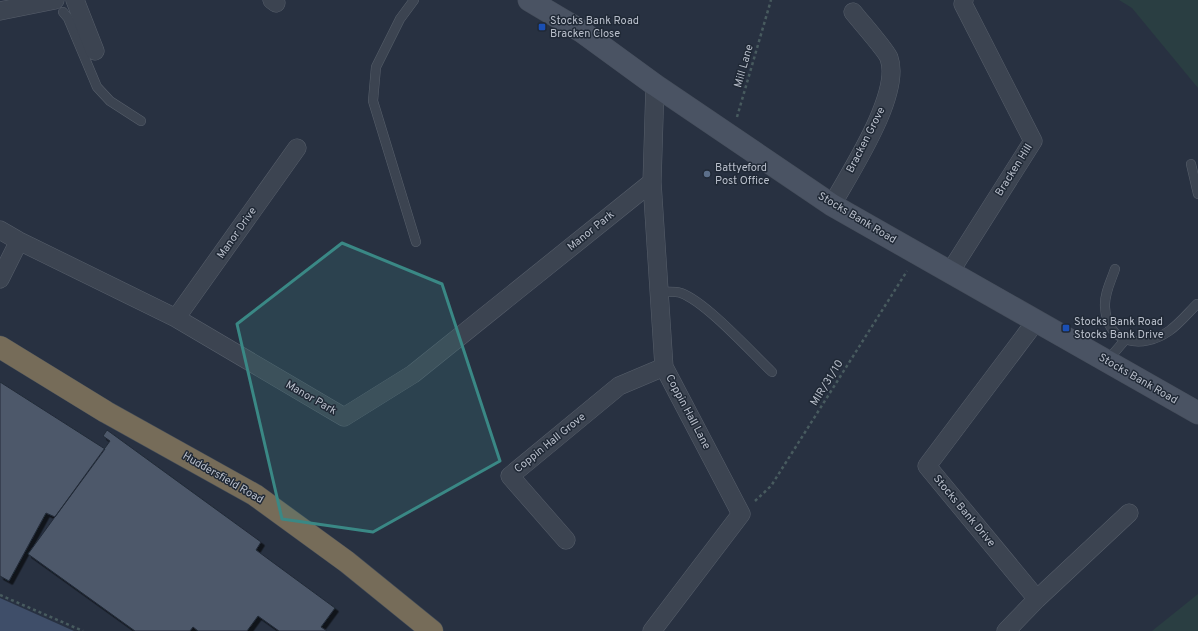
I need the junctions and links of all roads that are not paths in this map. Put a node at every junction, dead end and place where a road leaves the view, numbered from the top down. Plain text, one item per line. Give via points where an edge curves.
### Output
1 (414, 0) edge
2 (529, 0) edge
3 (964, 0) edge
4 (62, 3) edge
5 (0, 11) edge
6 (853, 12) dead end
7 (95, 51) dead end
8 (655, 85) junction
9 (140, 121) dead end
10 (297, 148) dead end
11 (1191, 164) dead end
12 (652, 182) junction
13 (1198, 194) edge
14 (832, 205) junction
15 (0, 230) edge
16 (19, 241) junction
17 (416, 242) dead end
18 (1115, 269) dead end
19 (950, 272) junction
20 (0, 279) edge
21 (659, 292) junction
22 (1197, 304) edge
23 (176, 318) junction
24 (1036, 321) junction
25 (1125, 340) junction
26 (0, 347) edge
27 (1107, 361) junction
28 (664, 367) junction
29 (772, 372) dead end
30 (1198, 413) edge
31 (1129, 513) dead end
32 (566, 540) dead end
33 (1037, 599) junction
34 (432, 631) edge
35 (652, 631) edge
36 (1006, 631) edge

1 - 17 lane via 400,19 376,67 373,101
2 - 8 street, Stocks Bank Road via 581,31
3 - 19 street, Bracken Hill via 963,4 1033,141
4 - 5 street
4 - 7 street
4 - 9 lane via 97,88 110,101
6 - 14 street, Bracken Grove via 889,58 890,85 881,116
8 - 12 street, Coppin Hall Lane
8 - 14 street, Stocks Bank Road
10 - 23 street, Manor Drive
11 - 13 lane
12 - 21 street, Coppin Hall Lane
12 - 23 street, Manor Park via 413,374 344,417
14 - 19 street, Stocks Bank Road
15 - 16 street, Manor Park
16 - 20 street
16 - 23 street, Manor Park
18 - 25 lane via 1105,308 1109,322
19 - 24 street, Stocks Bank Road
21 - 28 street, Coppin Hall Lane
21 - 29 lane via 682,294 702,305
22 - 25 lane via 1168,332 1138,343
24 - 27 street, Stocks Bank Road
24 - 33 street, Stocks Bank Drive via 927,466
25 - 27 lane
26 - 34 highway, Huddersfield Road via 106,412 255,495 347,562
27 - 30 street, Stocks Bank Road
28 - 32 street, Coppin Hall Grove via 619,386 510,476
28 - 35 street, Coppin Hall Lane via 741,514
31 - 33 street
33 - 36 street

